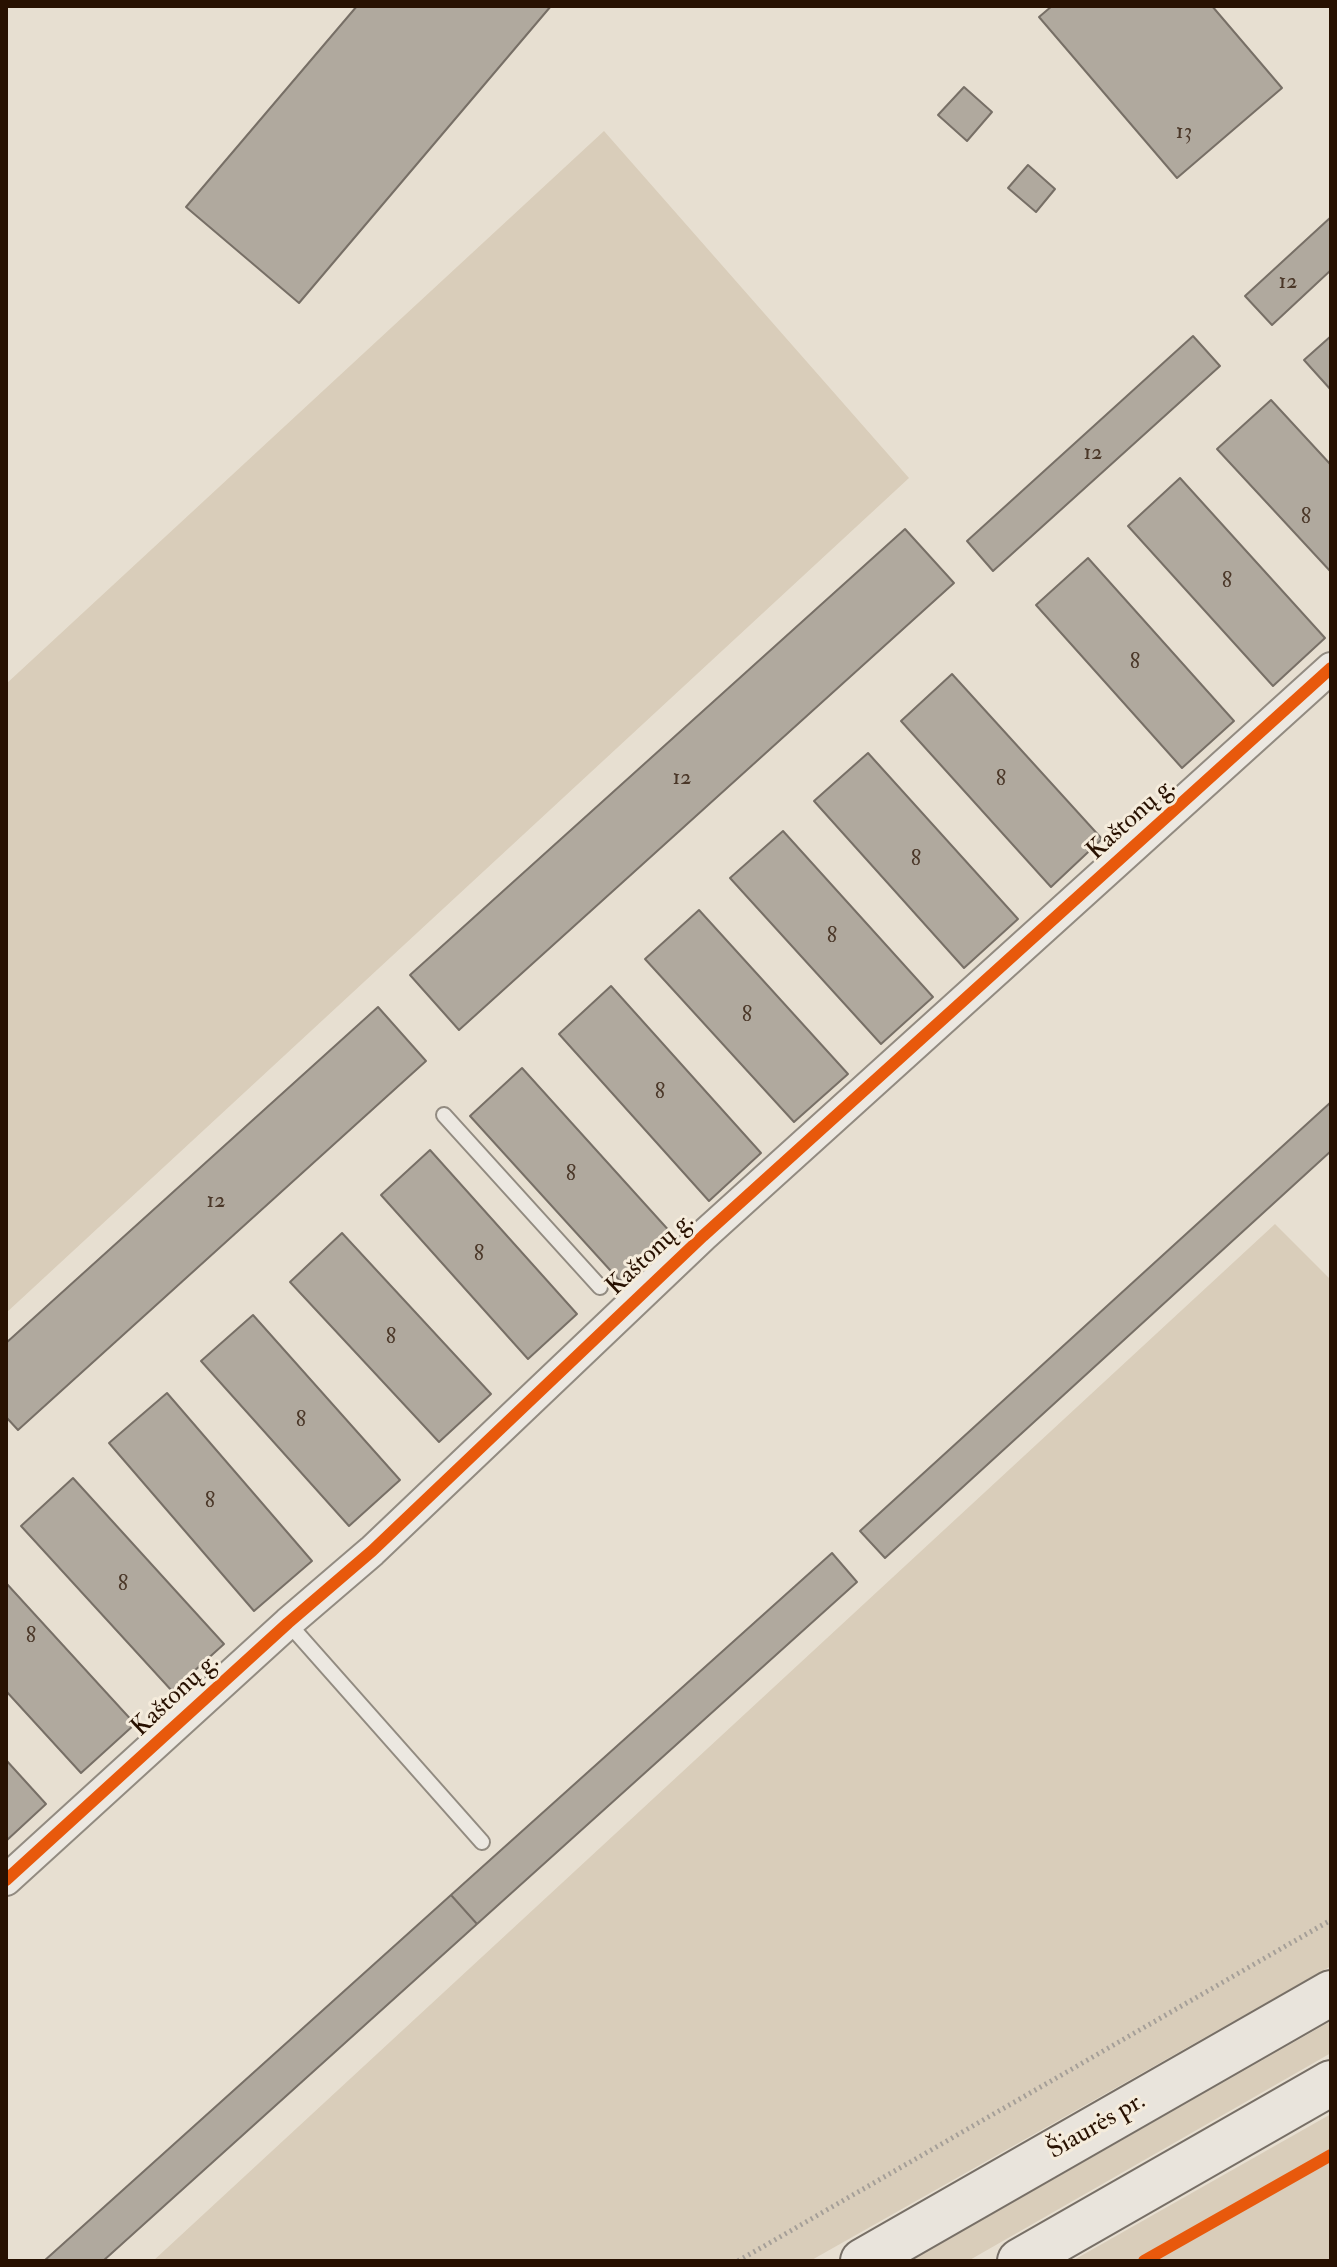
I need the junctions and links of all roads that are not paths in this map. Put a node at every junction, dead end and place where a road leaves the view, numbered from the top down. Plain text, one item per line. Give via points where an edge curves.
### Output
1 (1331, 668) edge
2 (444, 1115) dead end
3 (600, 1287) dead end
4 (288, 1623) junction
5 (482, 1842) dead end
6 (6, 1880) edge
7 (1331, 1993) edge
8 (1331, 2083) edge
9 (863, 2261) edge
10 (1020, 2261) edge

1 - 4 street, Kaštonų g. via 703,1236 372,1551
2 - 3 lane
4 - 5 lane
4 - 6 street, Kaštonų g.
7 - 9 main road, Šiaurės pr.
8 - 10 main road

